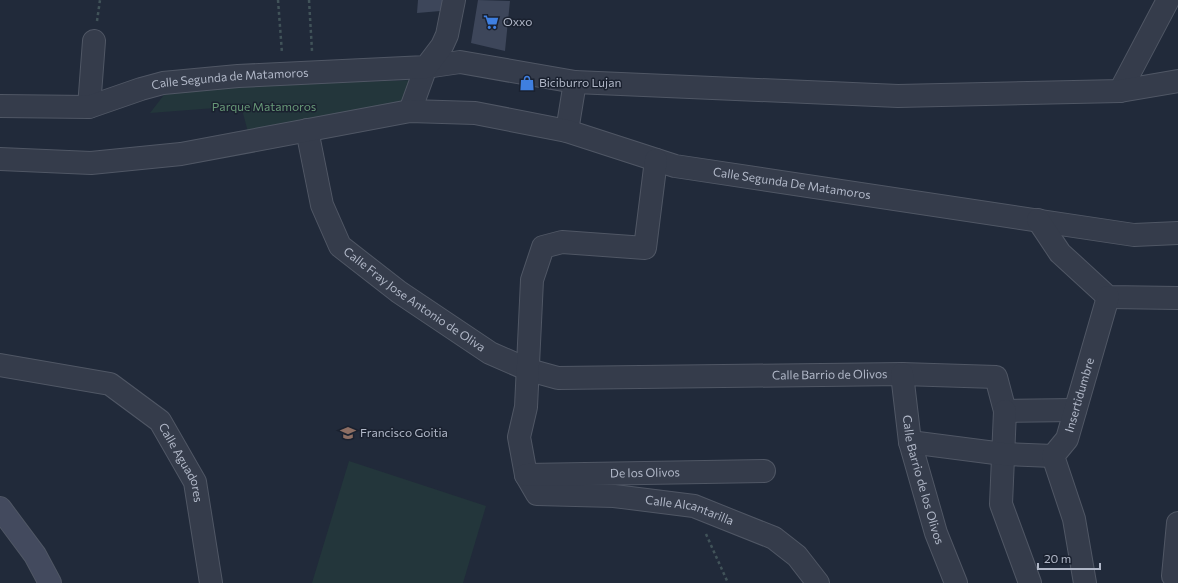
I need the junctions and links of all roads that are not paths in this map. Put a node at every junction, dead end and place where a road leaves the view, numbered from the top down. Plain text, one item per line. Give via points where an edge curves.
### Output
1 (454, 0) edge
2 (1168, 0) edge
3 (94, 41) dead end
4 (426, 67) junction
5 (576, 82) junction
6 (1178, 82) edge
7 (1120, 91) junction
8 (0, 106) edge
9 (89, 107) junction
10 (410, 111) junction
11 (306, 130) junction
12 (567, 132) junction
13 (0, 160) edge
14 (656, 160) junction
15 (1038, 220) junction
16 (1178, 233) edge
17 (1108, 297) junction
18 (1178, 298) edge
19 (2, 366) edge
20 (529, 370) junction
21 (902, 374) junction
22 (558, 378) joint
23 (1075, 410) junction
24 (1005, 411) junction
25 (910, 442) junction
26 (1003, 454) junction
27 (1054, 456) junction
28 (764, 471) dead end
29 (526, 476) junction
30 (0, 508) edge
31 (1178, 523) edge
32 (1173, 576) dead end
33 (50, 583) edge
34 (211, 583) edge
35 (818, 583) edge
36 (956, 583) edge
37 (1030, 583) edge
38 (1085, 583) edge

1 - 4 street via 447,35
2 - 7 street
3 - 9 street
4 - 5 street via 460,62
4 - 9 street, Calle Segunda de Matamoros via 313,71 163,83
4 - 10 street
5 - 7 street via 898,96
5 - 12 street
6 - 7 street
8 - 9 street, Calle Segunda de Matamoros
10 - 11 street
10 - 12 street, Calle Segunda De Matamoros via 475,113
11 - 13 street via 181,154 91,163
11 - 20 street, Calle Fray Jose Antonio de Oliva via 322,205 340,246 399,292 490,353
12 - 14 street, Calle Segunda De Matamoros
14 - 15 street, Calle Segunda De Matamoros via 676,166
14 - 20 street via 645,248 562,242 543,247 532,280
15 - 16 street, Calle Segunda De Matamoros via 1134,235
15 - 17 street via 1060,253
17 - 18 street
17 - 23 street, Insertidumbre
19 - 34 street, Calle Aguadores via 110,384 160,421 195,482
20 - 22 street, Calle Fray Jose Antonio de Oliva
20 - 29 street via 526,407 519,437
21 - 22 street, Calle Barrio de Olivos
21 - 24 street, Calle Barrio de Olivos via 996,377
21 - 25 street, Calle Barrio de los Olivos
23 - 24 street
23 - 27 street, Insertidumbre via 1067,439
24 - 26 street
25 - 26 street
25 - 36 street, Calle Barrio de los Olivos via 936,533
26 - 27 street
26 - 37 street via 1001,504
27 - 38 street via 1074,519
28 - 29 street, De los Olivos
29 - 35 street, Calle Alcantarilla via 537,494 614,496 694,506 774,538 797,556
30 - 33 main road via 35,555
31 - 32 street

